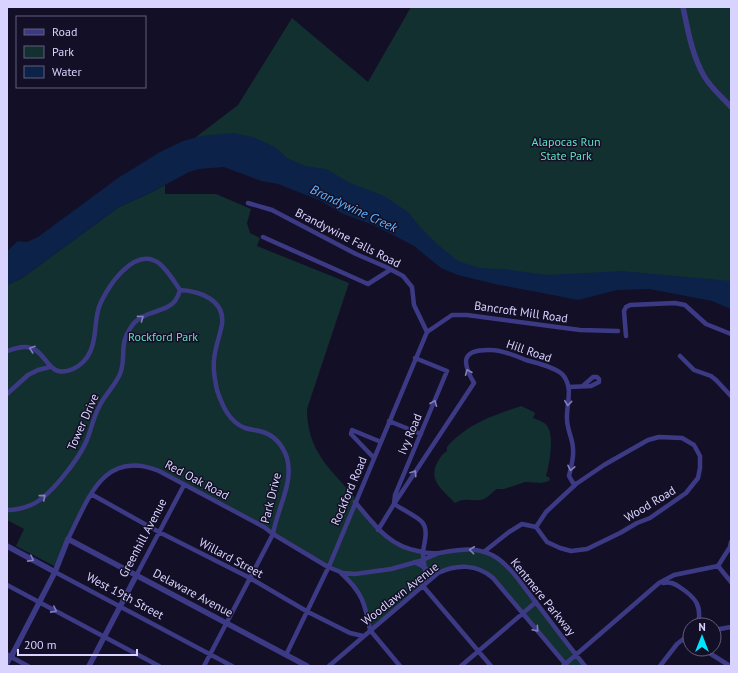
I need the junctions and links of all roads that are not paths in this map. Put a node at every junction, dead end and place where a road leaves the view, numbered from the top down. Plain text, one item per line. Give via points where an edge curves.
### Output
1 (683, 7) edge
2 (731, 107) edge
3 (248, 203) dead end
4 (263, 237) dead end
5 (390, 270) junction
6 (180, 290) junction
7 (618, 331) dead end
8 (427, 332) junction
9 (731, 334) edge
10 (626, 336) dead end
11 (7, 352) edge
12 (680, 356) dead end
13 (415, 358) junction
14 (50, 367) junction
15 (584, 386) dead end
16 (569, 387) junction
17 (7, 394) edge
18 (731, 396) edge
19 (389, 421) junction
20 (421, 434) junction
21 (381, 442) junction
22 (374, 458) junction
23 (576, 484) junction
24 (184, 485) junction
25 (90, 494) junction
26 (355, 502) junction
27 (394, 504) junction
28 (7, 510) edge
29 (536, 527) junction
30 (378, 530) junction
31 (159, 532) junction
32 (273, 534) junction
33 (68, 539) junction
34 (731, 542) edge
35 (7, 546) edge
36 (423, 552) junction
37 (485, 552) junction
38 (439, 553) junction
39 (424, 559) junction
40 (414, 562) junction
41 (718, 566) junction
42 (328, 567) junction
43 (426, 569) junction
44 (55, 572) junction
45 (340, 572) junction
46 (438, 573) junction
47 (136, 576) junction
48 (250, 578) junction
49 (492, 578) joint
50 (731, 582) edge
51 (659, 583) junction
52 (7, 585) edge
53 (423, 586) junction
54 (39, 602) junction
55 (536, 602) junction
56 (120, 606) junction
57 (308, 612) junction
58 (522, 613) junction
59 (699, 617) edge
60 (226, 623) junction
61 (370, 630) junction
62 (363, 636) junction
63 (104, 637) junction
64 (682, 640) edge
65 (478, 651) junction
66 (210, 654) junction
67 (575, 654) junction
68 (286, 655) junction
69 (9, 656) edge
70 (716, 657) edge
71 (7, 664) edge
72 (565, 665) edge
73 (28, 666) edge
74 (89, 666) edge
75 (159, 666) edge
76 (204, 666) edge
77 (232, 666) edge
78 (307, 666) edge
79 (329, 666) edge
80 (400, 666) edge
81 (461, 666) edge
82 (491, 666) edge
83 (585, 666) edge
84 (660, 666) edge
85 (730, 666) edge

1 - 2 street via 688,34 705,77
3 - 5 street, Brandywine Falls Road via 272,210
4 - 5 street via 368,284
5 - 8 street, Brandywine Falls Road via 403,276 412,287 414,305
6 - 14 street via 159,263 146,258 127,266 103,298 91,352 73,369 63,371
28 -> 6 street, Tower Drive via 33,504 69,470 87,441 103,399 120,374 126,334 144,315 174,302
6 - 32 street, Park Drive via 208,297 220,309 222,324 214,365 217,390 227,414 241,426 272,436 284,452 288,464 288,478
7 - 8 street, Bancroft Mill Road via 580,330 452,315
8 - 13 street, Rockford Road
9 - 10 street via 706,324 685,305 675,302 626,307
14 -> 11 street via 38,351 29,347
12 - 18 street via 694,370 711,376
13 - 19 street, Rockford Road
20 -> 13 street, Ivy Road via 447,371
14 - 17 street via 28,375
15 - 16 street
16 -> 23 street via 567,418 574,448 569,476
27 -> 16 street, Hill Road via 474,383 465,364 470,354 475,351 501,351 549,367 562,375
19 - 20 street
19 - 21 street, Rockford Road
20 - 27 street, Ivy Road via 395,495
21 - 22 street, Rockford Road
21 - 22 street via 352,430 351,434
22 - 26 street, Rockford Road
23 - 29 street, Wood Road via 546,512
23 - 29 street, Wood Road via 632,448 659,437 682,438 694,445 700,456 698,478 686,493 650,518 587,549 571,551 560,548 548,542
24 - 25 street, Red Oak Road via 154,469 132,466 107,474
24 - 31 street, Greenhill Avenue
24 - 32 street, Red Oak Road
25 - 31 street, Willard Street
25 - 33 street, Red Oak Road
26 - 30 street, Kentmere Parkway
26 - 42 street, Rockford Road
27 - 30 street
27 - 36 street via 425,525
29 - 37 street via 522,524
30 - 36 street, Kentmere Parkway via 399,545
31 - 47 street, Greenhill Avenue
31 - 48 street, Willard Street
32 - 42 street, Red Oak Road
32 - 48 street, Park Drive
33 - 44 street
33 - 47 street, Delaware Avenue
34 - 41 street
35 -> 44 street, West 19th Street
36 - 38 street, Kentmere Parkway
36 - 39 street
37 -> 38 street, Kentmere Parkway via 467,549
37 - 55 street, Kentmere Parkway via 503,563
38 - 39 street, Red Oak Road
39 - 40 street, Red Oak Road
39 - 43 street
40 - 43 street
40 - 45 street, Red Oak Road via 375,572
41 - 50 street
41 - 51 street via 674,575
42 - 45 street, Red Oak Road
42 - 57 street, Rockford Road
43 - 46 street
43 - 53 street
44 - 54 street
44 - 56 street, West 19th Street
45 - 61 street, Red Oak Road via 361,596
46 - 49 street, Woodlawn Avenue via 454,567 468,567
46 - 53 street, Woodlawn Avenue
47 - 56 street, Greenhill Avenue
47 - 60 street, Delaware Avenue
48 - 57 street, Willard Street
48 - 60 street, Park Drive
49 - 58 street, Kentmere Parkway
51 - 59 street via 669,582 689,593 700,612
51 - 67 street
52 - 54 street
53 - 61 street, Woodlawn Avenue
53 - 65 street
54 -> 63 street
54 - 69 street
55 - 58 street
55 - 67 street, Kentmere Parkway
56 - 63 street, Greenhill Avenue
56 - 66 street, West 19th Street
57 - 62 street, Willard Street via 350,633
57 - 68 street, Rockford Road
58 - 65 street
58 -> 72 street, Kentmere Parkway
60 - 66 street, Park Drive
60 - 68 street, Delaware Avenue
61 - 62 street, Woodlawn Avenue
61 - 80 street
62 - 79 street, Woodlawn Avenue
63 - 74 street, Greenhill Avenue
63 - 75 street
64 - 84 street
65 - 81 street
65 - 82 street
66 - 76 street, Park Drive
66 - 77 street, West 19th Street
67 - 72 street
67 - 83 street, Kentmere Parkway
68 - 78 street, Delaware Avenue
69 - 71 street
69 - 73 street
70 - 85 street

